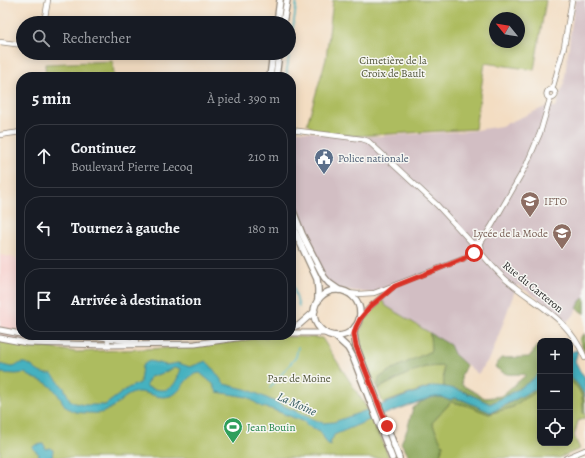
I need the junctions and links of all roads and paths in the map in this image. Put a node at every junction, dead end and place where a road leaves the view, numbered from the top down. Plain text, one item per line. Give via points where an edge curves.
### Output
1 (48, 0) edge
2 (280, 0) edge
3 (287, 0) edge
4 (572, 0) edge
5 (45, 16) edge
6 (278, 16) edge
7 (285, 16) edge
8 (0, 42) edge
9 (16, 44) edge
10 (272, 60) edge
11 (278, 60) edge
12 (271, 72) edge
13 (277, 72) edge
14 (296, 131) edge
15 (16, 133) edge
16 (0, 135) edge
17 (296, 219) edge
18 (296, 234) edge
19 (473, 244) junction
20 (480, 244) junction
21 (472, 252) junction
22 (480, 252) junction
23 (395, 286) junction
24 (339, 290) junction
25 (347, 292) junction
26 (318, 301) junction
27 (315, 311) junction
28 (360, 319) junction
29 (296, 326) edge
30 (356, 327) junction
31 (0, 330) edge
32 (16, 333) edge
33 (296, 333) edge
34 (326, 333) junction
35 (334, 336) junction
36 (0, 338) edge
37 (101, 340) edge
38 (109, 340) edge
39 (128, 340) edge
40 (223, 340) edge
41 (147, 344) junction
42 (101, 345) junction
43 (108, 345) junction
44 (585, 358) edge
45 (585, 450) edge
46 (392, 458) edge
47 (399, 458) edge
48 (566, 458) edge

1 - 5 street
2 - 6 main road
3 - 7 main road
4 - 20 street via 564,48 552,90 547,94 550,99 540,133 526,166
8 - 9 street
10 - 12 main road
11 - 13 main road
14 - 19 street via 368,141 437,205
15 - 16 street
17 - 24 main road via 324,277 329,284
18 - 26 main road via 317,279
19 - 20 street
19 - 21 street
20 - 22 street
21 - 22 street
21 - 23 street via 463,259
22 - 44 street, Rue du Carteron via 504,279 563,324 579,344
23 - 25 street via 374,293
23 - 28 street
24 - 25 main road
24 - 26 main road via 327,293
25 - 28 main road via 358,303
26 - 27 main road
27 - 29 main road
27 - 34 main road via 317,324
28 - 30 main road
30 - 35 main road via 346,334
30 - 47 main road via 356,346
31 - 32 main road
33 - 34 main road
34 - 35 main road
35 - 46 main road via 348,348 353,357
36 - 42 main road via 27,343
37 - 42 street
38 - 43 street
39 - 41 main road
40 - 41 main road via 195,344
41 - 43 main road
42 - 43 main road
45 - 48 street

